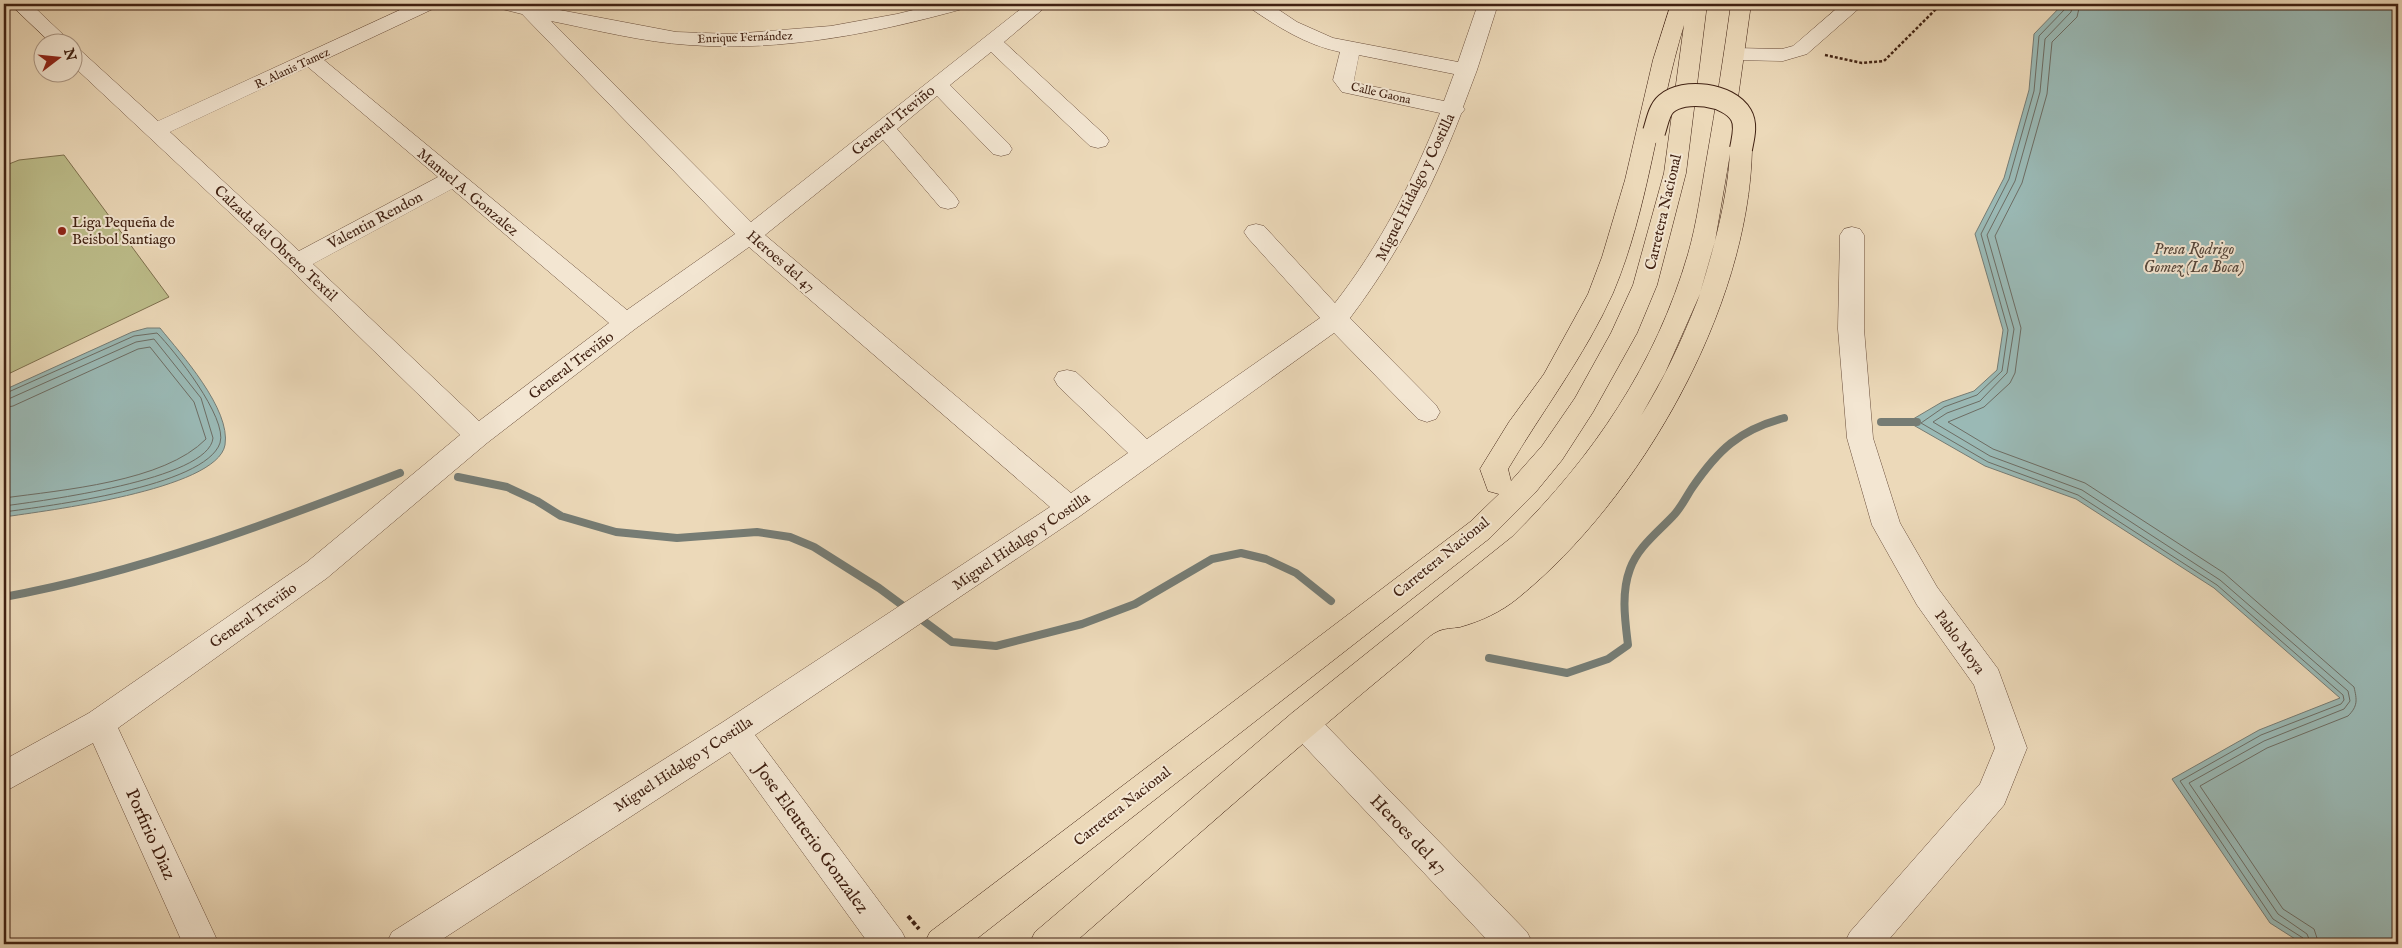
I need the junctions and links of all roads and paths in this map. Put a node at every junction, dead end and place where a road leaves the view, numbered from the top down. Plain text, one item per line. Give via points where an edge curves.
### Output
1 (20, 4) edge
2 (428, 4) edge
3 (506, 4) edge
4 (959, 4) edge
5 (1040, 4) edge
6 (1257, 4) edge
7 (1488, 4) edge
8 (1681, 4) edge
9 (1698, 4) edge
10 (1741, 4) edge
11 (1854, 4) edge
12 (1941, 4) edge
13 (530, 11) junction
14 (50, 32) edge
15 (992, 42) junction
16 (1351, 48) junction
17 (1800, 50) junction
18 (1734, 54) junction
19 (311, 59) junction
20 (82, 62) edge
21 (1467, 70) junction
22 (938, 85) junction
23 (1454, 109) junction
24 (884, 128) junction
25 (156, 130) junction
26 (1098, 142) dead end
27 (1001, 149) dead end
28 (453, 179) junction
29 (948, 202) dead end
30 (1256, 232) dead end
31 (750, 235) junction
32 (1852, 235) dead end
33 (297, 262) junction
34 (1336, 319) junction
35 (626, 323) junction
36 (1067, 379) dead end
37 (1427, 412) dead end
38 (478, 436) junction
39 (1146, 454) junction
40 (1498, 484) junction
41 (1070, 508) junction
42 (1480, 530) junction
43 (1434, 618) junction
44 (100, 723) junction
45 (1303, 723) junction
46 (734, 732) junction
47 (4, 777) edge
48 (201, 944) edge
49 (404, 944) edge
50 (890, 944) edge
51 (942, 944) edge
52 (1047, 944) edge
53 (1515, 944) edge
54 (1862, 944) edge

1 - 14 street
2 - 19 street, R. Alanis Tamez
3 - 13 street, Heroes del 47
4 - 13 street, Enrique Fernández via 882,23 796,35 724,40 655,35
5 - 15 street, General Treviño
6 - 16 street via 1311,37
7 - 21 street, Miguel Hidalgo y Costilla
8 - 40 highway via 1663,60 1633,189 1600,294 1553,380 1518,428 1494,469
9 - 42 highway, Carretera Nacional via 1675,173 1646,285 1620,341 1552,453
10 - 18 highway
11 - 17 street
12 - 17 path via 1884,61 1876,64
13 - 31 street, Heroes del 47
15 - 22 street, General Treviño
15 - 26 street
16 - 21 street
16 - 23 street, Calle Gaona via 1343,80 1348,88
17 - 18 street via 1783,55
18 - 43 highway via 1709,217 1699,256 1686,296 1647,383 1576,489 1551,518
19 - 25 street, R. Alanis Tamez
19 - 28 street, Manuel A. Gonzalez
20 - 25 street, Calzada del Obrero Textil
21 - 23 street, Miguel Hidalgo y Costilla
22 - 24 street, General Treviño
22 - 27 street
23 - 34 street, Miguel Hidalgo y Costilla via 1393,238 1363,285
24 - 29 street
24 - 31 street, General Treviño
25 - 33 street, Calzada del Obrero Textil
28 - 33 street, Valentin Rendon
28 - 35 street, Manuel A. Gonzalez
30 - 34 street
31 - 35 street, General Treviño
31 - 41 street, Heroes del 47
32 - 54 street, Pablo Moya via 1851,329 1860,438 1886,525 1927,596 1987,679 2012,748 1992,794
33 - 38 street, Calzada del Obrero Textil
34 - 37 street
34 - 39 street, Miguel Hidalgo y Costilla
35 - 38 street, General Treviño
36 - 39 street
38 - 44 street, General Treviño via 317,570
39 - 41 street, Miguel Hidalgo y Costilla
40 - 42 highway
40 - 43 highway, bridge via 1570,374 1619,282 1642,206 1654,132 1662,111 1672,100 1688,95 1733,105 1744,122 1729,238 1716,285 1691,346 1652,421 1617,474 1569,532 1498,599 1465,614
41 - 46 street, Miguel Hidalgo y Costilla
42 - 51 highway, Carretera Nacional
43 - 45 highway
44 - 47 street, General Treviño
44 - 48 street, Porfirio Diaz
45 - 52 highway
45 - 53 street, Heroes del 47
46 - 49 street, Miguel Hidalgo y Costilla
46 - 50 street, Jose Eleuterio Gonzalez

